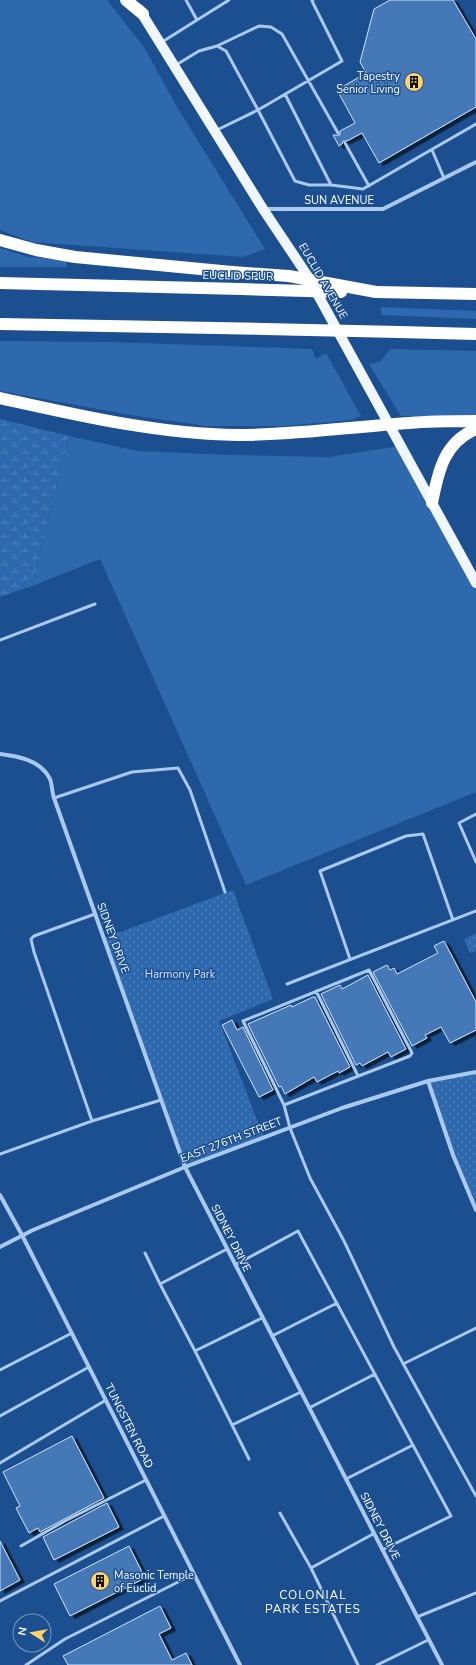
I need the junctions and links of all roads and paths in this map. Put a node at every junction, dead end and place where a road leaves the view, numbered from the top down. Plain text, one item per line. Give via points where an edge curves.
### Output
1 (126, 0) edge
2 (134, 0) edge
3 (186, 0) edge
4 (229, 0) edge
5 (313, 0) edge
6 (142, 14) junction
7 (197, 20) junction
8 (161, 43) junction
9 (217, 46) junction
10 (175, 66) junction
11 (307, 81) junction
12 (285, 94) junction
13 (258, 110) junction
14 (476, 124) edge
15 (215, 130) junction
16 (338, 133) dead end
17 (345, 143) dead end
18 (432, 150) junction
19 (476, 162) edge
20 (444, 178) junction
21 (331, 185) junction
22 (369, 186) junction
23 (263, 209) junction
24 (0, 240) edge
25 (0, 283) edge
26 (376, 292) junction
27 (476, 294) edge
28 (0, 324) edge
29 (476, 334) edge
30 (0, 398) edge
31 (476, 421) edge
32 (388, 425) junction
33 (476, 429) edge
34 (432, 502) junction
35 (476, 583) edge
36 (95, 604) dead end
37 (0, 640) edge
38 (0, 754) edge
39 (54, 798) junction
40 (476, 814) edge
41 (476, 862) edge
42 (225, 892) dead end
43 (476, 911) edge
44 (95, 914) junction
45 (453, 920) junction
46 (350, 960) junction
47 (287, 984) dead end
48 (316, 991) junction
49 (476, 1072) edge
50 (358, 1076) junction
51 (428, 1081) junction
52 (161, 1100) junction
53 (284, 1105) junction
54 (92, 1121) junction
55 (290, 1128) junction
56 (0, 1154) edge
57 (185, 1167) junction
58 (0, 1195) edge
59 (476, 1210) edge
60 (22, 1235) junction
61 (0, 1247) edge
62 (227, 1249) junction
63 (145, 1253) dead end
64 (235, 1264) junction
65 (160, 1284) junction
66 (336, 1303) junction
67 (262, 1318) junction
68 (476, 1328) edge
69 (72, 1333) junction
70 (272, 1336) junction
71 (195, 1351) junction
72 (403, 1364) junction
73 (89, 1367) junction
74 (0, 1370) edge
75 (375, 1374) junction
76 (301, 1392) junction
77 (106, 1400) junction
78 (309, 1408) junction
79 (0, 1416) edge
80 (232, 1425) junction
81 (413, 1445) junction
82 (249, 1459) dead end
83 (0, 1463) edge
84 (346, 1479) junction
85 (146, 1480) junction
86 (476, 1496) edge
87 (280, 1513) dead end
88 (164, 1516) junction
89 (374, 1534) junction
90 (21, 1546) dead end
91 (382, 1550) junction
92 (311, 1568) junction
93 (194, 1574) junction
94 (476, 1593) edge
95 (0, 1601) edge
96 (417, 1618) junction
97 (428, 1640) junction
98 (26, 1665) edge
99 (240, 1665) edge
100 (358, 1665) edge
101 (377, 1665) edge
102 (442, 1665) edge

1 - 6 highway
2 - 6 main road, EUCLID AVENUE
3 - 7 lane
4 - 7 lane
5 - 11 lane via 342,61
6 - 8 main road, EUCLID AVENUE
7 - 8 lane
8 - 10 main road, EUCLID AVENUE
9 - 10 lane via 199,51
9 - 11 lane via 259,26 271,27 282,34
9 - 13 lane via 226,51
10 - 15 main road, EUCLID AVENUE
11 - 12 lane
11 - 16 lane
12 - 13 lane
12 - 21 lane
13 - 15 lane
13 - 21 lane via 295,181
14 - 18 lane
15 - 23 main road, EUCLID AVENUE
17 - 22 lane
18 - 20 lane
18 - 22 lane
19 - 20 street, SUN AVENUE
20 - 23 street, SUN AVENUE via 383,209
21 - 22 lane via 363,189
23 - 32 main road, EUCLID AVENUE via 307,275
24 - 26 highway, bridge via 74,257 288,276
25 - 26 highway, EUCLID SPUR, bridge
26 - 27 highway, EUCLID SPUR
28 - 29 highway, bridge
30 - 32 highway via 123,422 235,435 284,434
31 - 32 highway
32 - 34 main road, EUCLID AVENUE
33 - 34 highway via 459,439 445,456 438,472
34 - 35 main road, EUCLID AVENUE
36 - 37 lane
38 - 39 street, SIDNEY DRIVE via 18,756 38,765 50,778
39 - 42 lane via 132,772 178,768 190,790
39 - 44 street, SIDNEY DRIVE
40 - 41 lane via 459,823
43 - 45 lane
44 - 52 street, SIDNEY DRIVE
44 - 54 lane via 31,939
45 - 46 lane
45 - 46 lane via 423,834 406,836 320,871
46 - 47 lane
48 - 50 lane
48 - 50 lane via 369,970 412,1053
48 - 53 lane via 243,1020
49 - 51 street, EAST 276TH STREET
50 - 53 lane
51 - 55 street, EAST 276TH STREET via 342,1108
51 - 59 street via 453,1156
52 - 54 lane
52 - 57 street, SIDNEY DRIVE
53 - 55 lane
54 - 56 lane
55 - 57 street, EAST 276TH STREET
55 - 72 lane via 310,1178 344,1241
57 - 60 street, EAST 276TH STREET
57 - 62 street, SIDNEY DRIVE
58 - 60 street, TUNGSTEN ROAD
60 - 61 street, EAST 276TH STREET
60 - 69 street, TUNGSTEN ROAD
62 - 64 street, SIDNEY DRIVE
62 - 65 lane
63 - 65 lane
64 - 66 lane via 298,1231
64 - 67 street, SIDNEY DRIVE
65 - 71 lane
66 - 70 lane
66 - 75 lane
67 - 70 street, SIDNEY DRIVE
67 - 71 lane
68 - 72 lane
69 - 73 street, TUNGSTEN ROAD
69 - 74 lane
70 - 76 street, SIDNEY DRIVE
71 - 80 lane
72 - 86 lane
73 - 77 street, TUNGSTEN ROAD
73 - 79 lane
75 - 78 lane
75 - 81 lane
76 - 78 street, SIDNEY DRIVE
76 - 80 lane
77 - 83 lane
77 - 85 street, TUNGSTEN ROAD
78 - 84 street, SIDNEY DRIVE
80 - 82 lane
81 - 84 lane
81 - 91 lane via 451,1516
84 - 89 street, SIDNEY DRIVE
85 - 88 street, TUNGSTEN ROAD
85 - 90 lane
87 - 92 lane
88 - 93 street, TUNGSTEN ROAD
88 - 95 lane
89 - 91 street, SIDNEY DRIVE
89 - 92 lane
91 - 96 street, SIDNEY DRIVE
92 - 100 lane
93 - 98 lane via 65,1639
93 - 99 street, TUNGSTEN ROAD
94 - 96 lane
96 - 97 street, SIDNEY DRIVE
97 - 101 lane
97 - 102 street, SIDNEY DRIVE

